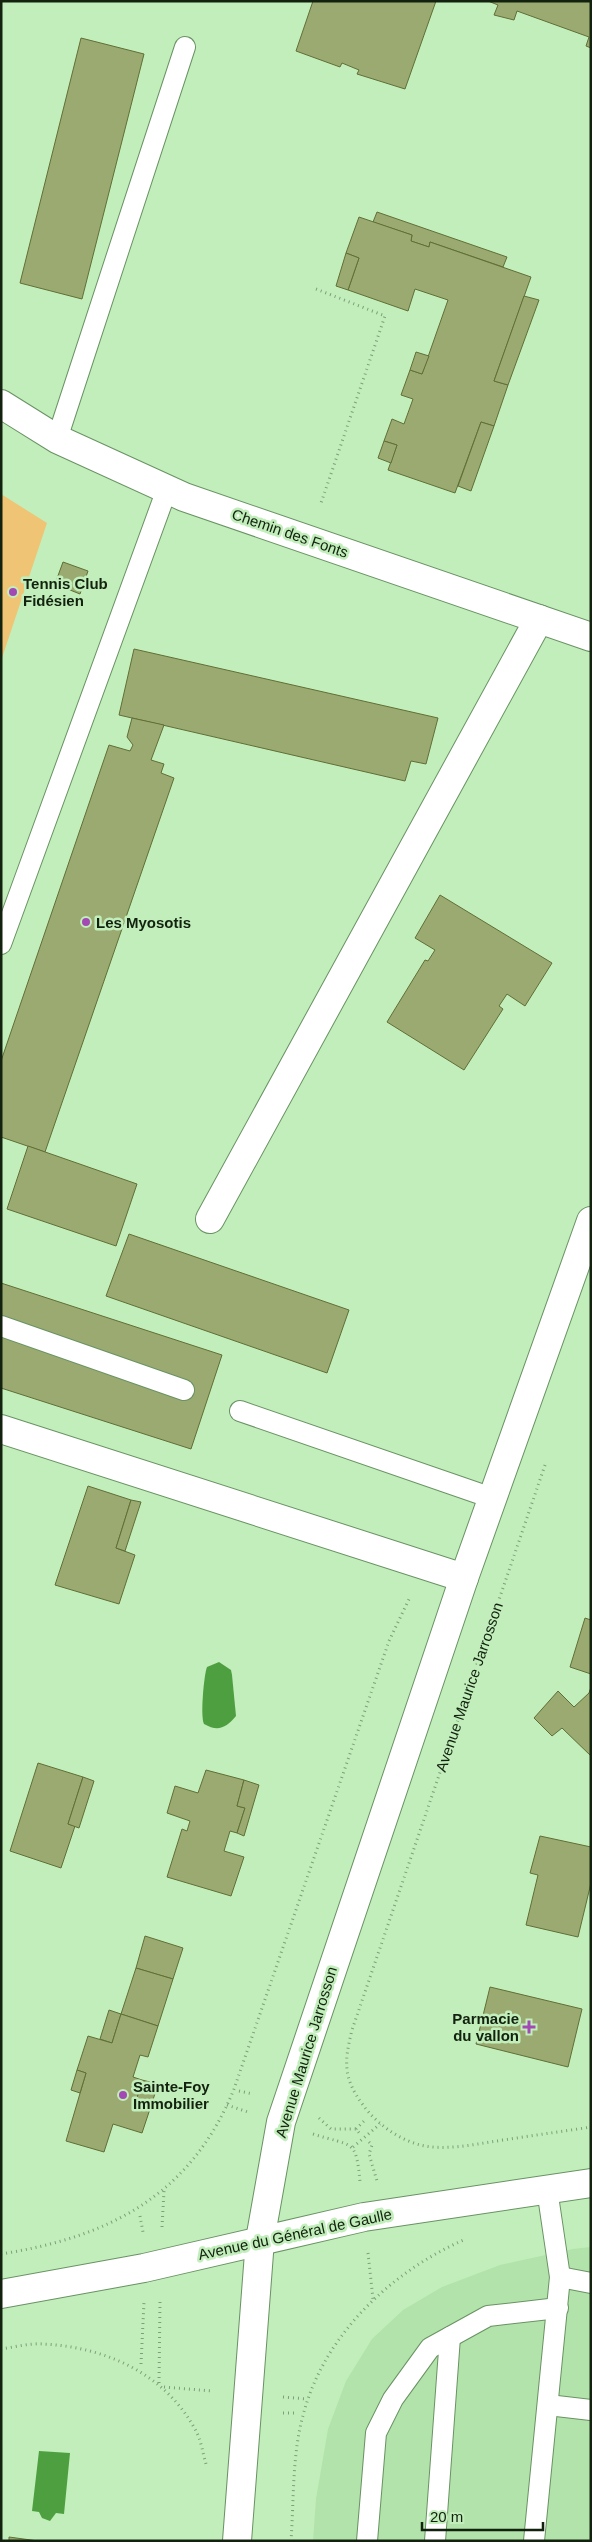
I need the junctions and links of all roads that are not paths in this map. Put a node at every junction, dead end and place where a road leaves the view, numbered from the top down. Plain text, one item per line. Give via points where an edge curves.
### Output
1 (185, 47) dead end
2 (1, 404) edge
3 (57, 439) junction
4 (167, 489) junction
5 (539, 619) junction
6 (591, 637) edge
7 (1, 944) edge
8 (210, 1219) dead end
9 (591, 1222) edge
10 (1, 1326) edge
11 (184, 1390) dead end
12 (240, 1411) dead end
13 (1, 1428) edge
14 (492, 1498) junction
15 (463, 1580) junction
16 (591, 2183) edge
17 (547, 2189) junction
18 (260, 2240) junction
19 (560, 2277) junction
20 (591, 2283) edge
21 (1, 2294) edge
22 (558, 2308) junction
23 (450, 2336) junction
24 (548, 2405) junction
25 (591, 2410) edge
26 (238, 2541) edge
27 (367, 2541) edge
28 (435, 2541) edge
29 (534, 2541) edge

1 - 3 lane
2 - 3 street, Chemin des Fonts
3 - 4 street, Chemin des Fonts
4 - 5 street, Chemin des Fonts
4 - 7 lane
5 - 6 street, Chemin des Fonts
5 - 8 street
9 - 14 street, Avenue Maurice Jarrosson
10 - 11 lane
12 - 14 lane
13 - 15 street
14 - 15 street, Avenue Maurice Jarrosson
15 - 18 street, Avenue Maurice Jarrosson via 281,2122
16 - 17 street, Avenue du Général de Gaulle
17 - 18 street, Avenue du Général de Gaulle via 364,2217
17 - 19 lane
18 - 21 street, Avenue du Général de Gaulle via 134,2270
18 - 26 street, Avenue Maurice Jarrosson
19 - 20 lane
19 - 22 lane
22 - 23 lane via 488,2316
22 - 24 lane
23 - 27 lane via 430,2348 392,2399 376,2433
23 - 28 lane
24 - 25 lane
24 - 29 lane

